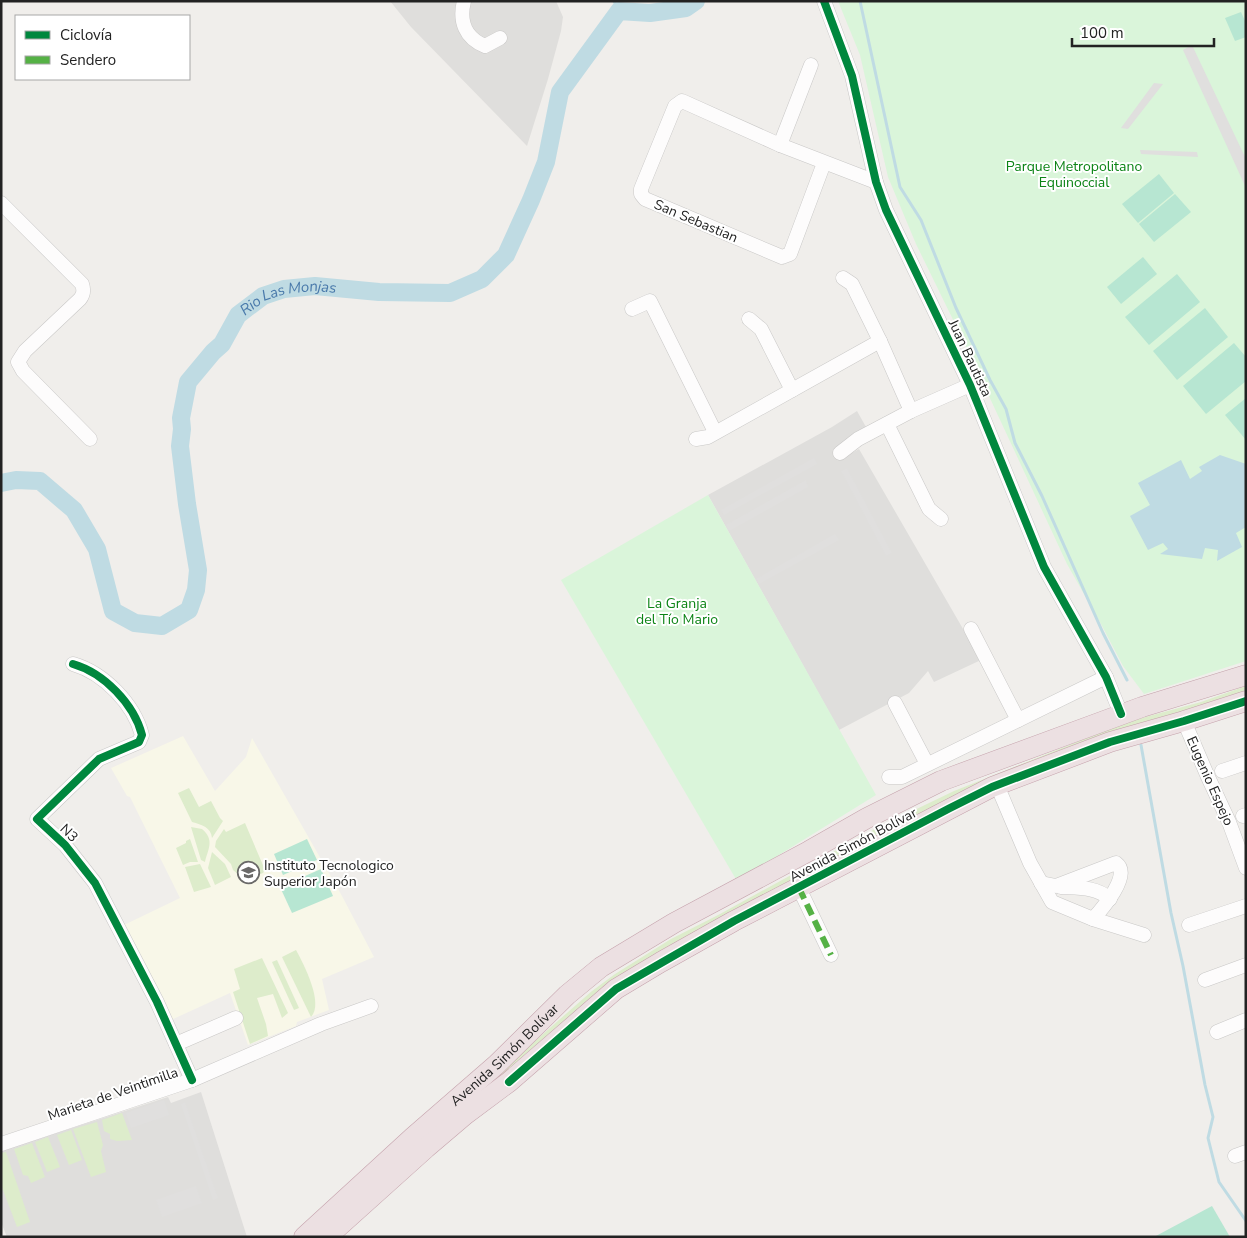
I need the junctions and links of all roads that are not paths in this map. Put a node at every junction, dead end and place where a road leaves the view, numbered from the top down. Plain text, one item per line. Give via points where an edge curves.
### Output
1 (464, 1) edge
2 (824, 1) edge
3 (500, 38) dead end
4 (811, 65) dead end
5 (780, 145) junction
6 (824, 163) junction
7 (876, 182) junction
8 (1, 203) edge
9 (842, 278) dead end
10 (632, 309) dead end
11 (748, 318) dead end
12 (880, 341) junction
13 (970, 385) junction
14 (792, 390) junction
15 (911, 411) junction
16 (887, 424) junction
17 (715, 432) junction
18 (90, 439) dead end
19 (696, 439) dead end
20 (840, 453) dead end
21 (941, 519) dead end
22 (971, 629) dead end
23 (73, 664) dead end
24 (1246, 676) edge
25 (1106, 677) junction
26 (1246, 701) edge
27 (895, 702) dead end
28 (1121, 714) junction
29 (1018, 720) junction
30 (1184, 721) junction
31 (1246, 763) edge
32 (926, 764) junction
33 (1222, 771) dead end
34 (889, 776) dead end
35 (997, 785) junction
36 (1246, 868) edge
37 (1040, 883) junction
38 (1056, 886) junction
39 (799, 888) junction
40 (1110, 899) junction
41 (1246, 906) edge
42 (1093, 919) junction
43 (1189, 925) dead end
44 (1144, 935) dead end
45 (831, 955) dead end
46 (1246, 965) edge
47 (1205, 980) dead end
48 (371, 1006) dead end
49 (236, 1018) dead end
50 (1246, 1020) edge
51 (1217, 1032) dead end
52 (176, 1044) junction
53 (192, 1080) junction
54 (1, 1144) edge
55 (304, 1237) edge
56 (327, 1237) edge

1 - 3 street via 462,20 466,33 484,46
2 - 7 street, Juan Bautista via 852,76
4 - 5 street
5 - 6 street, San Sebastian
5 - 6 street, San Sebastian via 678,103 641,194 645,199 782,257 790,254
6 - 7 street, San Sebastian
7 - 13 street, Juan Bautista via 895,230
8 - 18 street via 82,284 84,291 80,299 22,354 18,362
9 - 12 street via 852,284
10 - 17 street via 650,301
11 - 14 street via 760,329
12 - 14 street
12 - 15 street
13 - 15 street
13 - 25 street, Juan Bautista via 1044,567
14 - 17 street
15 - 16 street
16 - 20 street
16 - 21 street via 929,509
17 - 19 street
22 - 29 street
23 - 52 street, N3 via 90,670 115,689 142,735 139,742 99,759 37,819 65,845 95,884
24 - 28 highway, Avenida Simón Bolívar
25 - 28 street, Juan Bautista
25 - 29 street
26 - 30 highway, Avenida Simón Bolívar
27 - 32 street
28 - 55 highway, Avenida Simón Bolívar via 941,781 674,923 601,967
29 - 32 street
30 - 35 highway, Avenida Simón Bolívar via 1110,742
30 - 36 street, Eugenio Espejo
31 - 33 street
32 - 34 street via 902,777
35 - 37 street
35 - 39 highway, Avenida Simón Bolívar
37 - 38 street
37 - 42 street via 1052,902
38 - 40 street via 1093,888
38 - 40 street via 1116,864 1122,872
39 - 45 street
39 - 56 highway, Avenida Simón Bolívar via 734,921 616,989 509,1082 426,1148
40 - 42 street
41 - 43 street
42 - 44 street
46 - 47 street
48 - 53 street, Marieta de Veintimilla
49 - 52 street
50 - 51 street
52 - 53 street, N3
53 - 54 street, Marieta de Veintimilla

